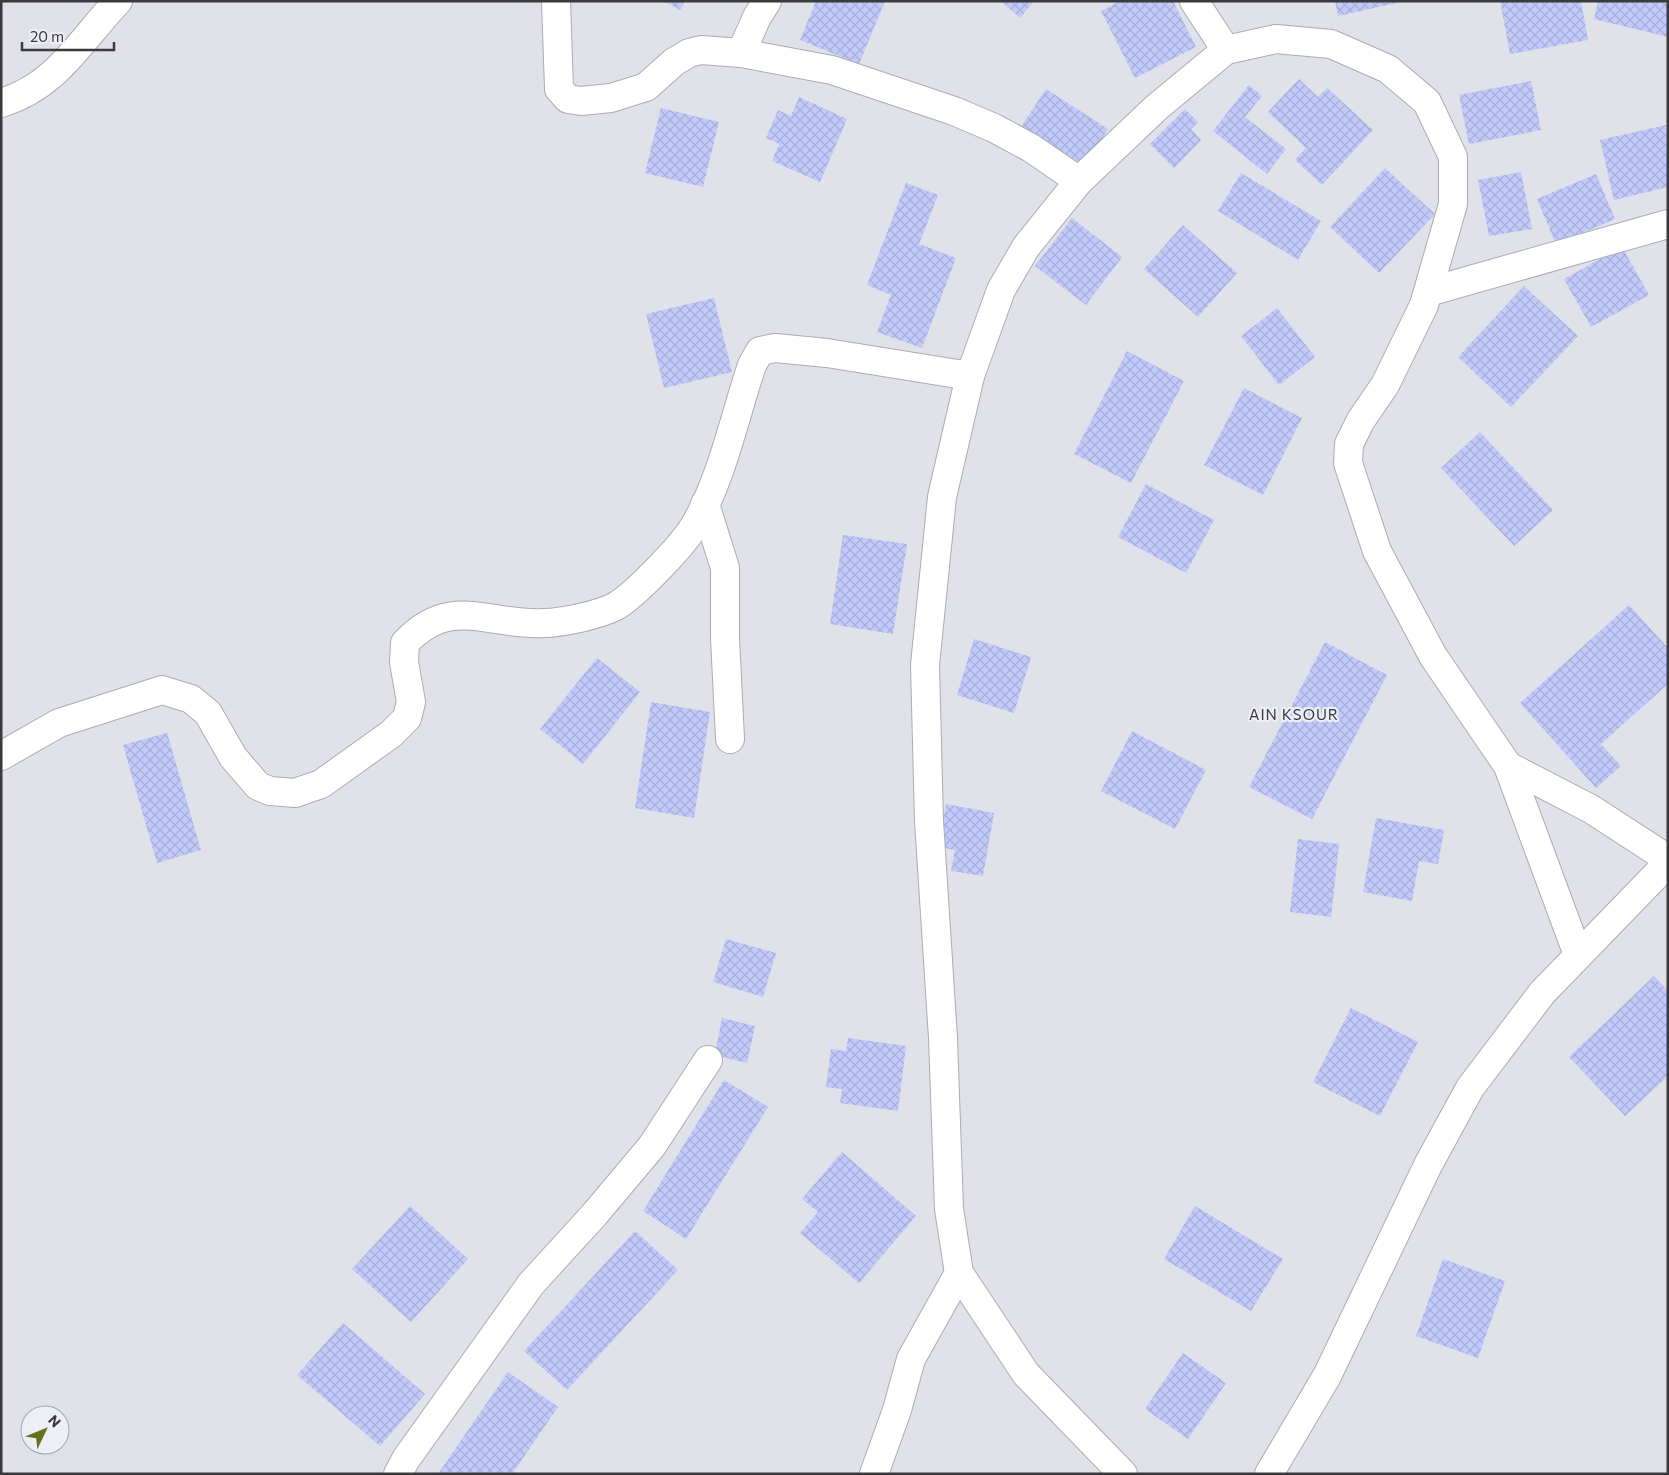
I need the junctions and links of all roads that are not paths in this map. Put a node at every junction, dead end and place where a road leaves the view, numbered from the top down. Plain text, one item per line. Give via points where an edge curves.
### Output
1 (118, 1) edge
2 (556, 1) edge
3 (768, 1) edge
4 (1194, 1) edge
5 (1226, 50) junction
6 (741, 53) junction
7 (1, 103) edge
8 (1079, 181) junction
9 (1668, 224) edge
10 (1428, 292) junction
11 (970, 376) junction
12 (705, 504) junction
13 (730, 739) dead end
14 (1, 756) edge
15 (1508, 766) junction
16 (1668, 858) edge
17 (1668, 863) edge
18 (1578, 955) junction
19 (708, 1060) dead end
20 (959, 1273) junction
21 (398, 1474) edge
22 (874, 1474) edge
23 (1123, 1474) edge
24 (1269, 1474) edge

1 - 7 street via 66,63 38,87
2 - 6 street via 559,89 568,99 611,98 646,87 689,53 701,50
3 - 6 street
4 - 5 street
5 - 8 street via 1157,106
5 - 10 street via 1276,39 1331,44 1388,69 1427,102 1453,157 1453,204
6 - 8 street via 832,70 954,111 1030,148
8 - 11 street via 1026,247 1001,290
9 - 10 street
10 - 15 street via 1385,385 1349,444 1348,463 1377,551 1433,656
11 - 12 street via 817,352 775,348 760,351 752,364
11 - 20 street via 942,497 925,664 929,821 943,1038 949,1209
12 - 13 street via 725,568
12 - 14 street via 682,541 641,585 616,606 584,616 542,623 465,614 438,619 418,628 405,643 404,662 411,702 406,718 391,734 321,784 290,793 258,786 233,757 208,713 192,699 162,690 59,723
15 - 16 street via 1591,809
15 - 18 street
17 - 18 street
18 - 24 street via 1542,993 1470,1088 1428,1165 1327,1376
19 - 21 street via 652,1146 531,1284
20 - 22 street via 911,1359
20 - 23 street via 1026,1374

